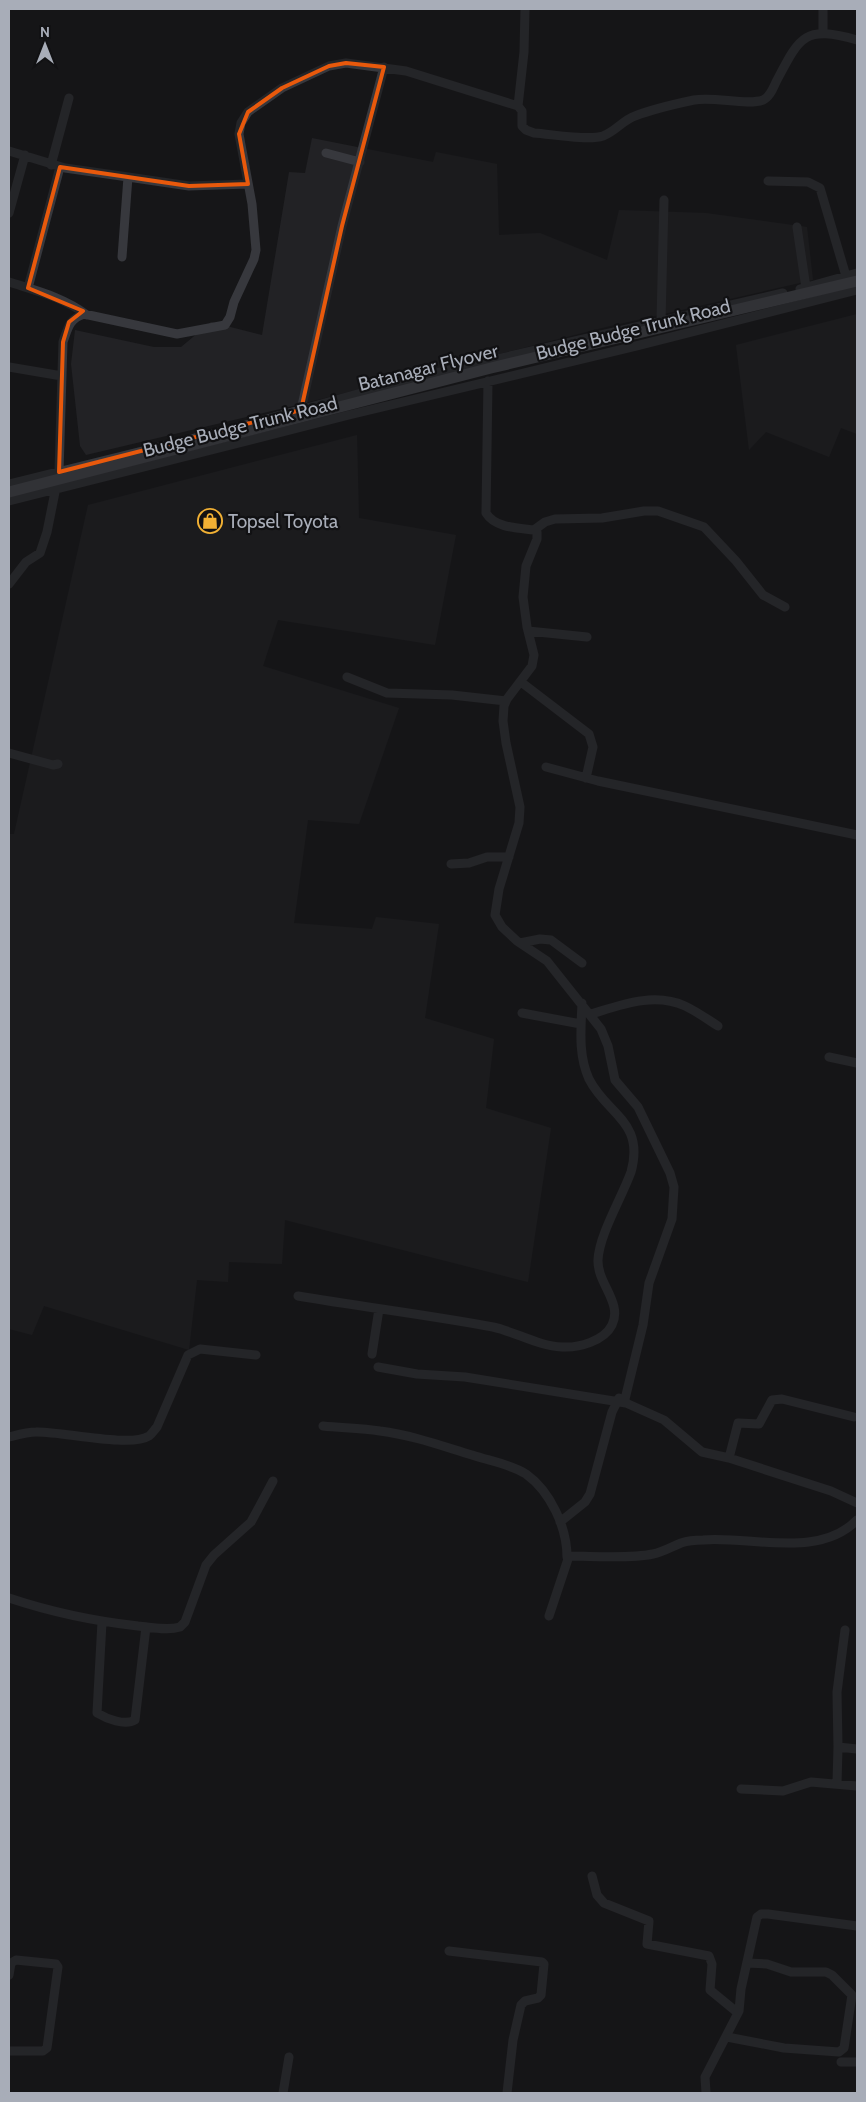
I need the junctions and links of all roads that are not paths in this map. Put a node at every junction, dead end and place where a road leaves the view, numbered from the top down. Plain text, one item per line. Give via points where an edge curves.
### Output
1 (525, 9) edge
2 (823, 9) edge
3 (823, 33) junction
4 (857, 40) edge
5 (384, 68) junction
6 (68, 98) dead end
7 (518, 106) junction
8 (9, 151) edge
9 (326, 153) dead end
10 (24, 155) junction
11 (360, 162) junction
12 (56, 166) junction
13 (128, 177) junction
14 (768, 181) dead end
15 (248, 184) junction
16 (664, 200) dead end
17 (9, 213) edge
18 (797, 227) dead end
19 (122, 256) dead end
20 (857, 273) edge
21 (846, 276) junction
22 (857, 281) edge
23 (9, 282) edge
24 (28, 288) junction
25 (806, 288) junction
26 (857, 290) edge
27 (87, 315) junction
28 (661, 321) junction
29 (9, 367) edge
30 (62, 376) junction
31 (488, 381) junction
32 (301, 410) junction
33 (59, 472) junction
34 (9, 484) edge
35 (56, 490) junction
36 (9, 492) edge
37 (9, 501) edge
38 (534, 530) junction
39 (9, 584) edge
40 (785, 607) dead end
41 (528, 631) junction
42 (587, 637) dead end
43 (347, 677) dead end
44 (521, 682) junction
45 (506, 701) junction
46 (9, 753) edge
47 (58, 764) dead end
48 (546, 767) dead end
49 (586, 778) junction
50 (857, 835) edge
51 (509, 857) junction
52 (450, 864) dead end
53 (520, 943) junction
54 (582, 963) dead end
55 (582, 1003) junction
56 (522, 1013) dead end
57 (591, 1014) junction
58 (581, 1024) junction
59 (718, 1026) dead end
60 (829, 1058) dead end
61 (857, 1063) edge
62 (298, 1296) dead end
63 (379, 1309) junction
64 (372, 1354) dead end
65 (256, 1355) dead end
66 (378, 1367) dead end
67 (626, 1393) junction
68 (616, 1402) junction
69 (626, 1403) junction
70 (854, 1417) dead end
71 (323, 1426) dead end
72 (9, 1437) edge
73 (728, 1458) junction
74 (274, 1481) dead end
75 (857, 1503) edge
76 (857, 1520) edge
77 (560, 1522) junction
78 (567, 1557) junction
79 (9, 1598) edge
80 (549, 1616) dead end
81 (102, 1622) junction
82 (146, 1627) junction
83 (845, 1630) dead end
84 (838, 1748) junction
85 (857, 1749) edge
86 (837, 1784) junction
87 (857, 1786) edge
88 (740, 1789) dead end
89 (592, 1876) dead end
90 (857, 1926) edge
91 (449, 1951) dead end
92 (747, 1963) junction
93 (9, 1975) edge
94 (738, 2013) junction
95 (727, 2037) junction
96 (9, 2051) edge
97 (289, 2057) dead end
98 (841, 2062) dead end
99 (857, 2062) edge
100 (283, 2093) edge
101 (507, 2093) edge
102 (706, 2093) edge

1 - 7 street
2 - 3 street
3 - 4 street
3 - 7 street via 804,38 763,100 695,100 635,116 616,129 591,138 526,130 522,126 522,112
5 - 7 street via 406,71
5 - 11 street
5 - 15 street via 346,63 329,66 282,88 248,112 239,134
6 - 12 street
8 - 10 street
9 - 11 street
10 - 12 street
10 - 17 street
11 - 32 street via 342,226
12 - 13 street
12 - 24 street
13 - 15 street via 189,186
13 - 19 street
14 - 21 street via 808,182 820,188
15 - 27 street via 256,250 225,325 177,334
16 - 28 street
18 - 25 street
20 - 21 street, Budge Budge Trunk Road
21 - 25 street, Budge Budge Trunk Road
22 - 36 main road, Batanagar Flyover, bridge via 491,368
23 - 24 street
24 - 27 street via 51,294
25 - 28 street, Budge Budge Trunk Road
26 - 31 street, Budge Budge Trunk Road
27 - 30 street via 69,322 63,342
28 - 32 street, Budge Budge Trunk Road via 419,377
29 - 30 street
30 - 33 street
31 - 35 street, Budge Budge Trunk Road
31 - 38 street via 486,513 500,524
32 - 33 street, Budge Budge Trunk Road
33 - 34 street, Budge Budge Trunk Road
33 - 35 street
35 - 37 street, Budge Budge Trunk Road
35 - 39 street via 40,553 26,562
38 - 40 street via 555,519 602,518 658,511 704,527 763,595
38 - 41 street via 537,539 526,566 523,597
41 - 42 street
41 - 44 street via 534,655 532,666
43 - 45 street via 387,693
44 - 45 street
44 - 49 street via 589,734 593,747
45 - 51 street via 503,721 520,807
46 - 47 street
48 - 49 street
49 - 50 street
51 - 52 street via 487,857 469,863
51 - 53 street via 496,914 502,927
53 - 54 street via 551,940
53 - 55 street via 547,961
55 - 57 street
55 - 58 street
56 - 58 street
57 - 59 street via 636,1001 655,1000 682,1005
57 - 67 street via 608,1046 614,1080 638,1107 674,1186 672,1219 649,1283 643,1325
58 - 63 street via 582,1057 590,1081 620,1117 634,1146 631,1172 598,1259 598,1268 615,1307 610,1329 588,1343 560,1347 494,1328
60 - 61 street
62 - 63 street
63 - 64 street
65 - 72 street via 200,1349 188,1355 157,1427 145,1438 82,1438 34,1432
66 - 68 street via 417,1374 465,1377
67 - 68 street
67 - 69 street
68 - 69 street
68 - 77 street via 590,1494
69 - 73 street via 664,1420 702,1452
70 - 73 street via 782,1399 772,1400 759,1424 738,1423
71 - 77 street via 405,1436 508,1466 533,1480 545,1493
73 - 75 street via 832,1491
74 - 82 street via 251,1522 206,1565 183,1624 176,1628
76 - 78 street via 838,1534 814,1542 704,1540 682,1543 650,1555
77 - 78 street
78 - 80 street
79 - 81 street
81 - 82 street
81 - 82 street via 97,1713 125,1722 135,1720
83 - 84 street via 837,1692
84 - 85 street
84 - 86 street
86 - 87 street
86 - 88 street via 806,1782 783,1791
89 - 94 street via 597,1895 604,1903 649,1921 647,1944 709,1956 712,1964 710,1990
90 - 92 street via 761,1914 756,1917
91 - 101 street via 542,1962 545,1966 541,1995 521,2005
92 - 94 street
92 - 95 street via 767,1964 791,1972 826,1972 832,1976 852,1996 844,2048 839,2052 784,2048
93 - 96 street via 11,1963 16,1960 56,1964 58,1967 47,2048
94 - 95 street
95 - 102 street via 705,2077
97 - 100 street
98 - 99 street

